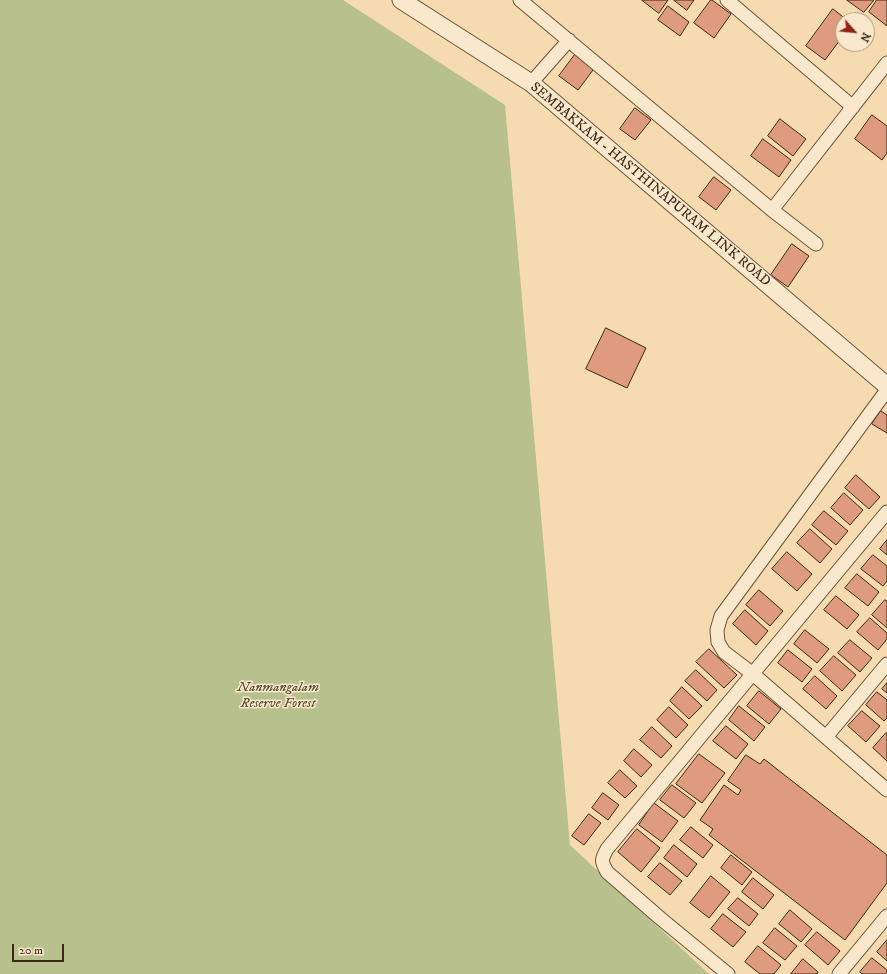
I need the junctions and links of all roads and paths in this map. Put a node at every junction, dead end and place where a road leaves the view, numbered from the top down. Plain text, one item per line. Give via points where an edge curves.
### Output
1 (401, 0) edge
2 (520, 0) edge
3 (727, 0) edge
4 (569, 40) junction
5 (887, 63) edge
6 (531, 83) junction
7 (853, 107) junction
8 (772, 210) junction
9 (816, 244) dead end
10 (887, 386) edge
11 (887, 390) edge
12 (887, 512) edge
13 (887, 664) edge
14 (752, 674) junction
15 (826, 737) junction
16 (887, 790) edge
17 (887, 916) edge
18 (728, 974) edge
19 (839, 974) edge

1 - 6 street, SEMBAKKAM - HASTHINAPURAM LINK ROAD
2 - 4 street
3 - 7 street
4 - 6 street
4 - 8 street
5 - 7 street
6 - 10 street, SEMBAKKAM - HASTHINAPURAM LINK ROAD
7 - 8 street
8 - 9 street
11 - 14 street via 721,616 717,630 718,642 724,652
12 - 14 street
13 - 15 street
14 - 15 street
14 - 18 street via 602,858 607,872
15 - 16 street
17 - 19 street

